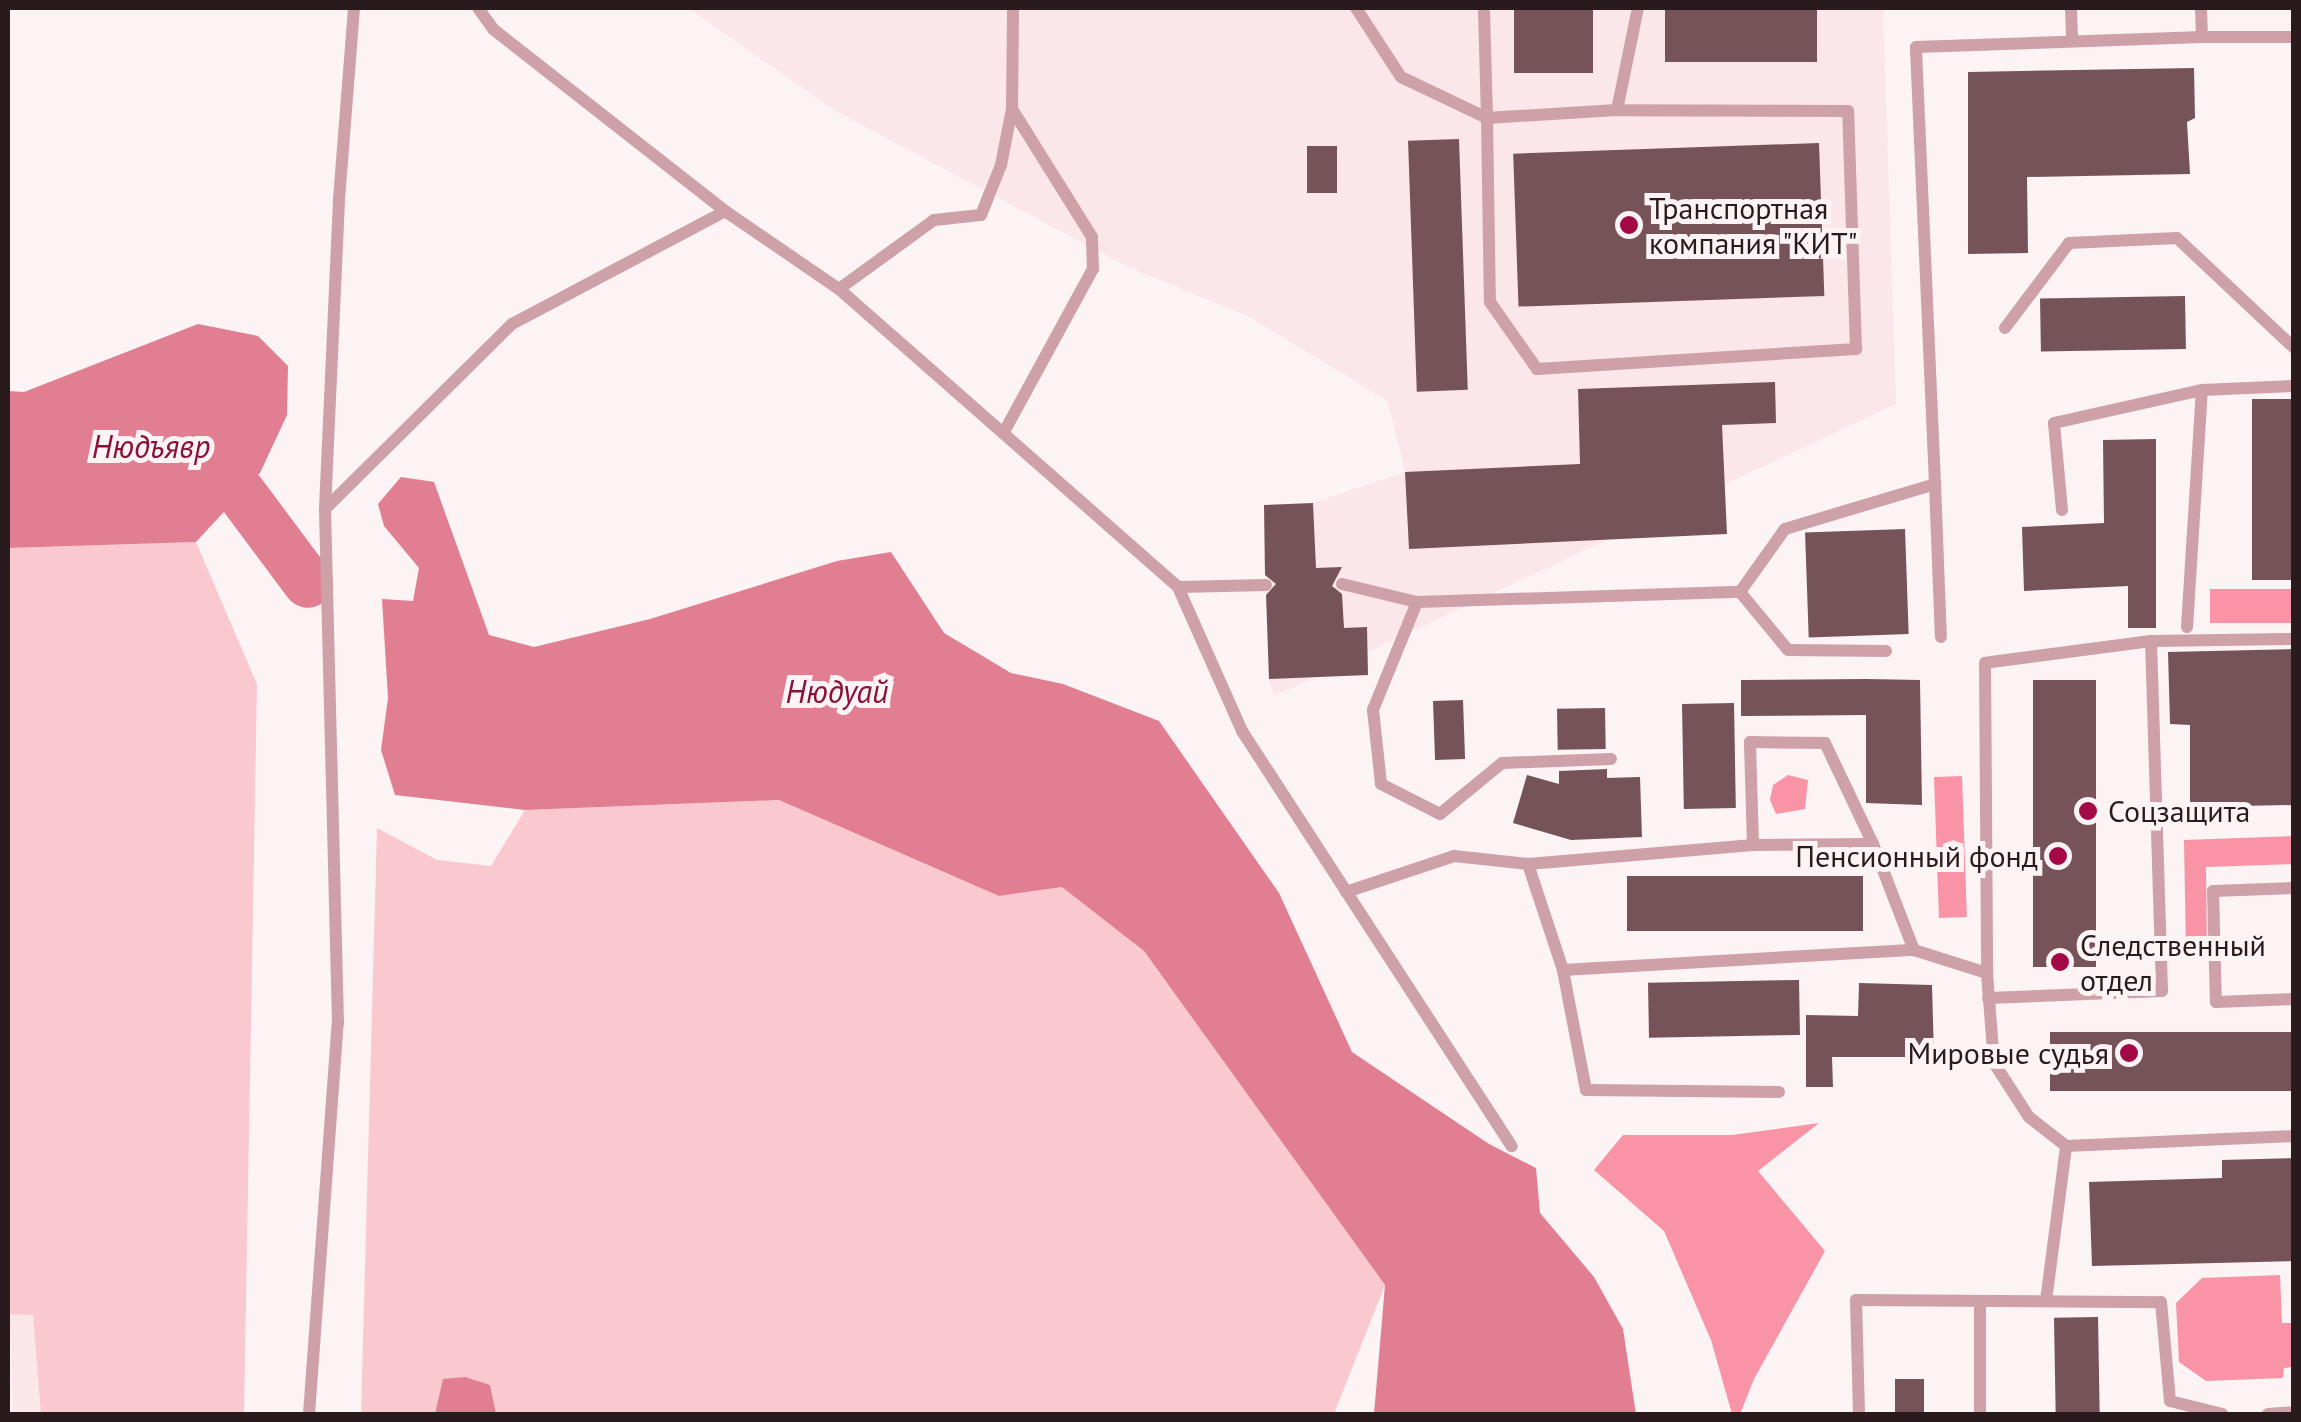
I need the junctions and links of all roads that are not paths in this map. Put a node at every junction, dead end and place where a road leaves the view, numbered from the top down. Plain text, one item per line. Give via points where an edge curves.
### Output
1 (354, 8) edge
2 (478, 8) edge
3 (1014, 8) edge
4 (1356, 8) edge
5 (1484, 8) edge
6 (1638, 8) edge
7 (2071, 8) edge
8 (2202, 8) edge
9 (2202, 36) junction
10 (2294, 37) edge
11 (2072, 41) junction
12 (1012, 108) junction
13 (1618, 110) junction
14 (1488, 118) junction
15 (725, 210) junction
16 (839, 289) junction
17 (2005, 328) dead end
18 (2294, 348) edge
19 (2294, 386) edge
20 (2202, 390) junction
21 (1004, 432) junction
22 (1935, 484) junction
23 (326, 509) junction
24 (2062, 510) dead end
25 (1342, 584) dead end
26 (1266, 586) dead end
27 (1178, 587) junction
28 (1740, 592) junction
29 (1417, 602) junction
30 (2187, 626) dead end
31 (1941, 637) dead end
32 (2294, 639) edge
33 (2151, 641) junction
34 (1886, 651) dead end
35 (1610, 759) dead end
36 (1873, 844) junction
37 (1752, 845) junction
38 (1528, 864) junction
39 (2294, 888) edge
40 (1346, 892) junction
41 (1914, 950) junction
42 (1562, 970) junction
43 (1986, 973) junction
44 (1988, 998) junction
45 (2294, 1000) edge
46 (1779, 1092) dead end
47 (2294, 1136) edge
48 (1512, 1146) dead end
49 (2066, 1146) junction
50 (1980, 1301) junction
51 (2046, 1301) junction
52 (2294, 1412) edge
53 (309, 1414) edge
54 (1859, 1414) edge
55 (1980, 1414) edge
56 (2222, 1414) edge
57 (2268, 1414) edge

1 - 23 lane via 338,199
2 - 15 lane via 493,28
3 - 12 lane
4 - 14 lane via 1401,77
5 - 14 lane
6 - 13 lane
7 - 11 lane
8 - 9 lane
9 - 10 lane
9 - 11 lane
11 - 22 lane via 1916,46
12 - 16 lane via 1001,165 980,214 934,220
12 - 21 lane via 1092,238 1093,268
13 - 14 lane
13 - 14 lane via 1848,111 1856,349 1537,369 1490,302
15 - 16 lane
15 - 23 lane via 512,324
16 - 21 lane
17 - 18 lane via 2069,242 2178,238
19 - 20 lane
20 - 24 lane via 2054,422
20 - 30 lane
21 - 27 lane
22 - 28 lane via 1786,528
22 - 31 lane
23 - 53 lane via 338,1024
25 - 29 lane
26 - 27 lane
27 - 40 lane via 1242,731
28 - 29 lane
28 - 34 lane via 1788,650
29 - 35 lane via 1373,710 1382,784 1440,814 1502,763
32 - 33 lane
33 - 43 lane via 1985,663
33 - 44 lane via 2162,991
36 - 37 lane
36 - 37 lane via 1825,743 1750,742
36 - 41 lane
37 - 38 lane
38 - 40 lane via 1454,856
38 - 42 lane
39 - 45 lane via 2213,891 2216,1002
40 - 48 lane
41 - 42 lane
41 - 43 lane
42 - 46 lane via 1586,1090
43 - 44 lane
44 - 49 lane via 1994,1064 2029,1117
47 - 49 lane
49 - 51 lane
50 - 51 lane
50 - 54 lane via 1856,1300
50 - 55 lane
51 - 56 lane via 2161,1302 2170,1402
52 - 57 lane

